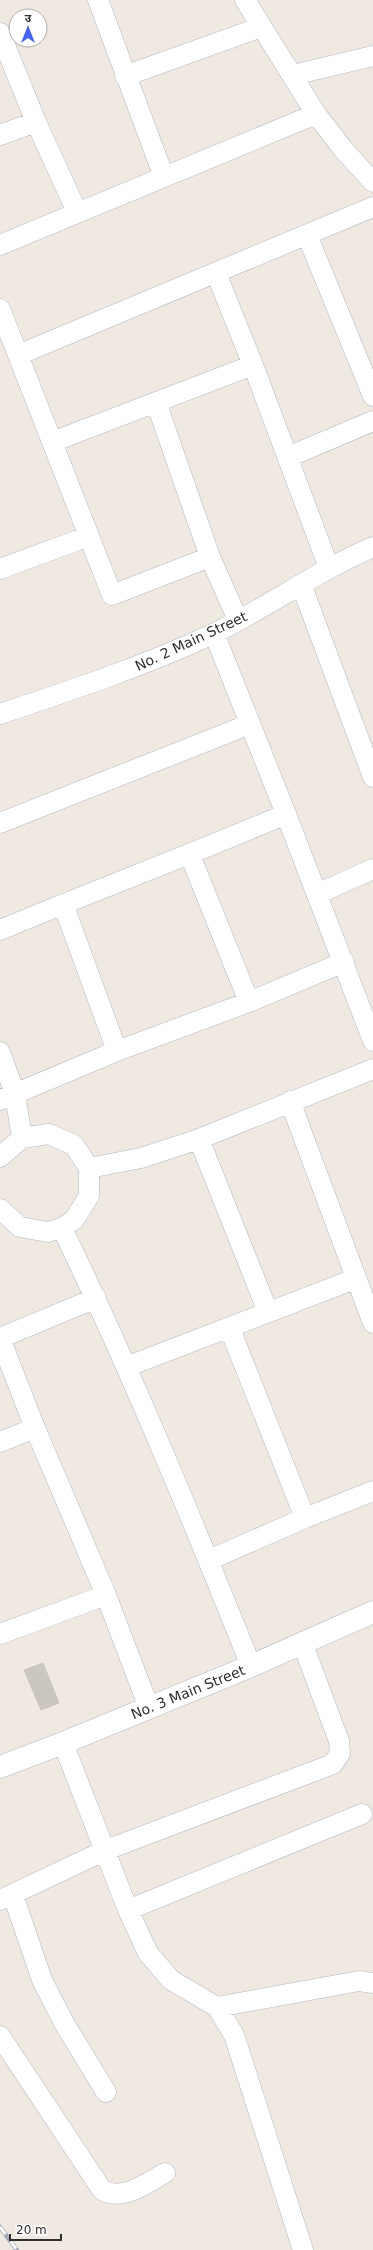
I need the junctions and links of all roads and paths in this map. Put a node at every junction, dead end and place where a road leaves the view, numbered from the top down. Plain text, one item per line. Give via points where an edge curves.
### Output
1 (98, 0) edge
2 (245, 0) edge
3 (261, 26) junction
4 (0, 33) edge
5 (373, 56) edge
6 (293, 75) junction
7 (126, 76) junction
8 (316, 114) junction
9 (36, 122) junction
10 (0, 135) edge
11 (164, 178) junction
12 (373, 182) edge
13 (373, 206) edge
14 (77, 212) junction
15 (307, 235) junction
16 (0, 245) edge
17 (216, 273) junction
18 (0, 309) edge
19 (18, 355) junction
20 (253, 365) junction
21 (373, 396) edge
22 (156, 402) junction
23 (373, 420) edge
24 (52, 442) junction
25 (288, 458) junction
26 (89, 536) junction
27 (371, 554) edge
28 (210, 557) junction
29 (329, 568) junction
30 (0, 569) edge
31 (301, 584) junction
32 (238, 620) junction
33 (214, 633) junction
34 (0, 714) edge
35 (250, 724) junction
36 (373, 778) edge
37 (286, 814) junction
38 (0, 823) edge
39 (190, 855) junction
40 (373, 869) edge
41 (317, 894) junction
42 (63, 904) junction
43 (0, 930) edge
44 (344, 962) junction
45 (249, 1002) junction
46 (373, 1041) edge
47 (117, 1051) junction
48 (0, 1052) edge
49 (373, 1069) edge
50 (7, 1097) edge
51 (290, 1101) junction
52 (22, 1138) junction
53 (199, 1139) junction
54 (0, 1157) edge
55 (89, 1168) junction
56 (0, 1209) edge
57 (62, 1228) junction
58 (355, 1279) junction
59 (96, 1298) junction
60 (268, 1312) junction
61 (373, 1323) edge
62 (230, 1329) junction
63 (0, 1338) edge
64 (126, 1367) junction
65 (35, 1428) junction
66 (0, 1442) edge
67 (373, 1491) edge
68 (305, 1518) junction
69 (209, 1560) junction
70 (106, 1594) junction
71 (373, 1612) edge
72 (2, 1627) edge
73 (302, 1642) junction
74 (251, 1666) junction
75 (149, 1708) junction
76 (63, 1744) junction
77 (0, 1767) edge
78 (362, 1814) dead end
79 (106, 1850) junction
80 (7, 1898) edge
81 (128, 1910) junction
82 (373, 1983) edge
83 (217, 2007) junction
84 (0, 2036) edge
85 (106, 2092) dead end
86 (165, 2173) dead end
87 (303, 2250) edge

1 - 7 street
2 - 3 street
3 - 6 street
3 - 7 street
4 - 9 street
5 - 6 street
6 - 8 street
7 - 11 street
8 - 11 street
8 - 12 street
9 - 10 street
9 - 14 street
11 - 14 street
13 - 15 street
14 - 16 street
15 - 17 street
15 - 21 street
17 - 19 street
17 - 20 street
18 - 19 street
19 - 24 street
20 - 22 street
20 - 25 street
22 - 24 street
22 - 28 street
23 - 25 street
24 - 26 street
25 - 29 street
26 - 28 street via 112,595
26 - 30 street
27 - 29 street, No. 2 Main Street
28 - 32 street
29 - 31 street, No. 2 Main Street
31 - 32 street, No. 2 Main Street
31 - 36 street
32 - 33 street, No. 2 Main Street
33 - 34 street, No. 2 Main Street via 129,670
33 - 35 street
35 - 37 street
35 - 38 street
37 - 39 street
37 - 41 street
39 - 42 street
39 - 45 street
40 - 41 street
41 - 44 street
42 - 43 street
42 - 47 street
44 - 45 street
44 - 46 street
45 - 47 street
47 - 50 street
48 - 50 street
49 - 51 street
50 - 52 street
51 - 53 street
51 - 58 street
52 - 54 street
52 - 55 street via 49,1134 74,1145
53 - 55 street via 141,1158
53 - 60 street
55 - 57 street via 89,1196 74,1220
56 - 57 street via 20,1227 48,1232
57 - 59 street
58 - 60 street
58 - 61 street
59 - 63 street
59 - 64 street
60 - 62 street
62 - 64 street
62 - 68 street
63 - 65 street
64 - 69 street
65 - 66 street
65 - 70 street
67 - 68 street
68 - 69 street
69 - 74 street
70 - 72 street
70 - 75 street
71 - 73 street, No. 3 Main Street
73 - 74 street, No. 3 Main Street
73 - 79 street via 339,1742 338,1759 325,1768
74 - 75 street, No. 3 Main Street
75 - 76 street, No. 3 Main Street
76 - 77 street, No. 3 Main Street
76 - 79 street
78 - 81 street
79 - 80 street
79 - 81 street
80 - 85 street via 42,1980 64,2023
81 - 83 street via 148,1953 157,1965 171,1980
82 - 83 street via 359,1981
83 - 87 street via 234,2035
84 - 86 street via 102,2190 119,2195

